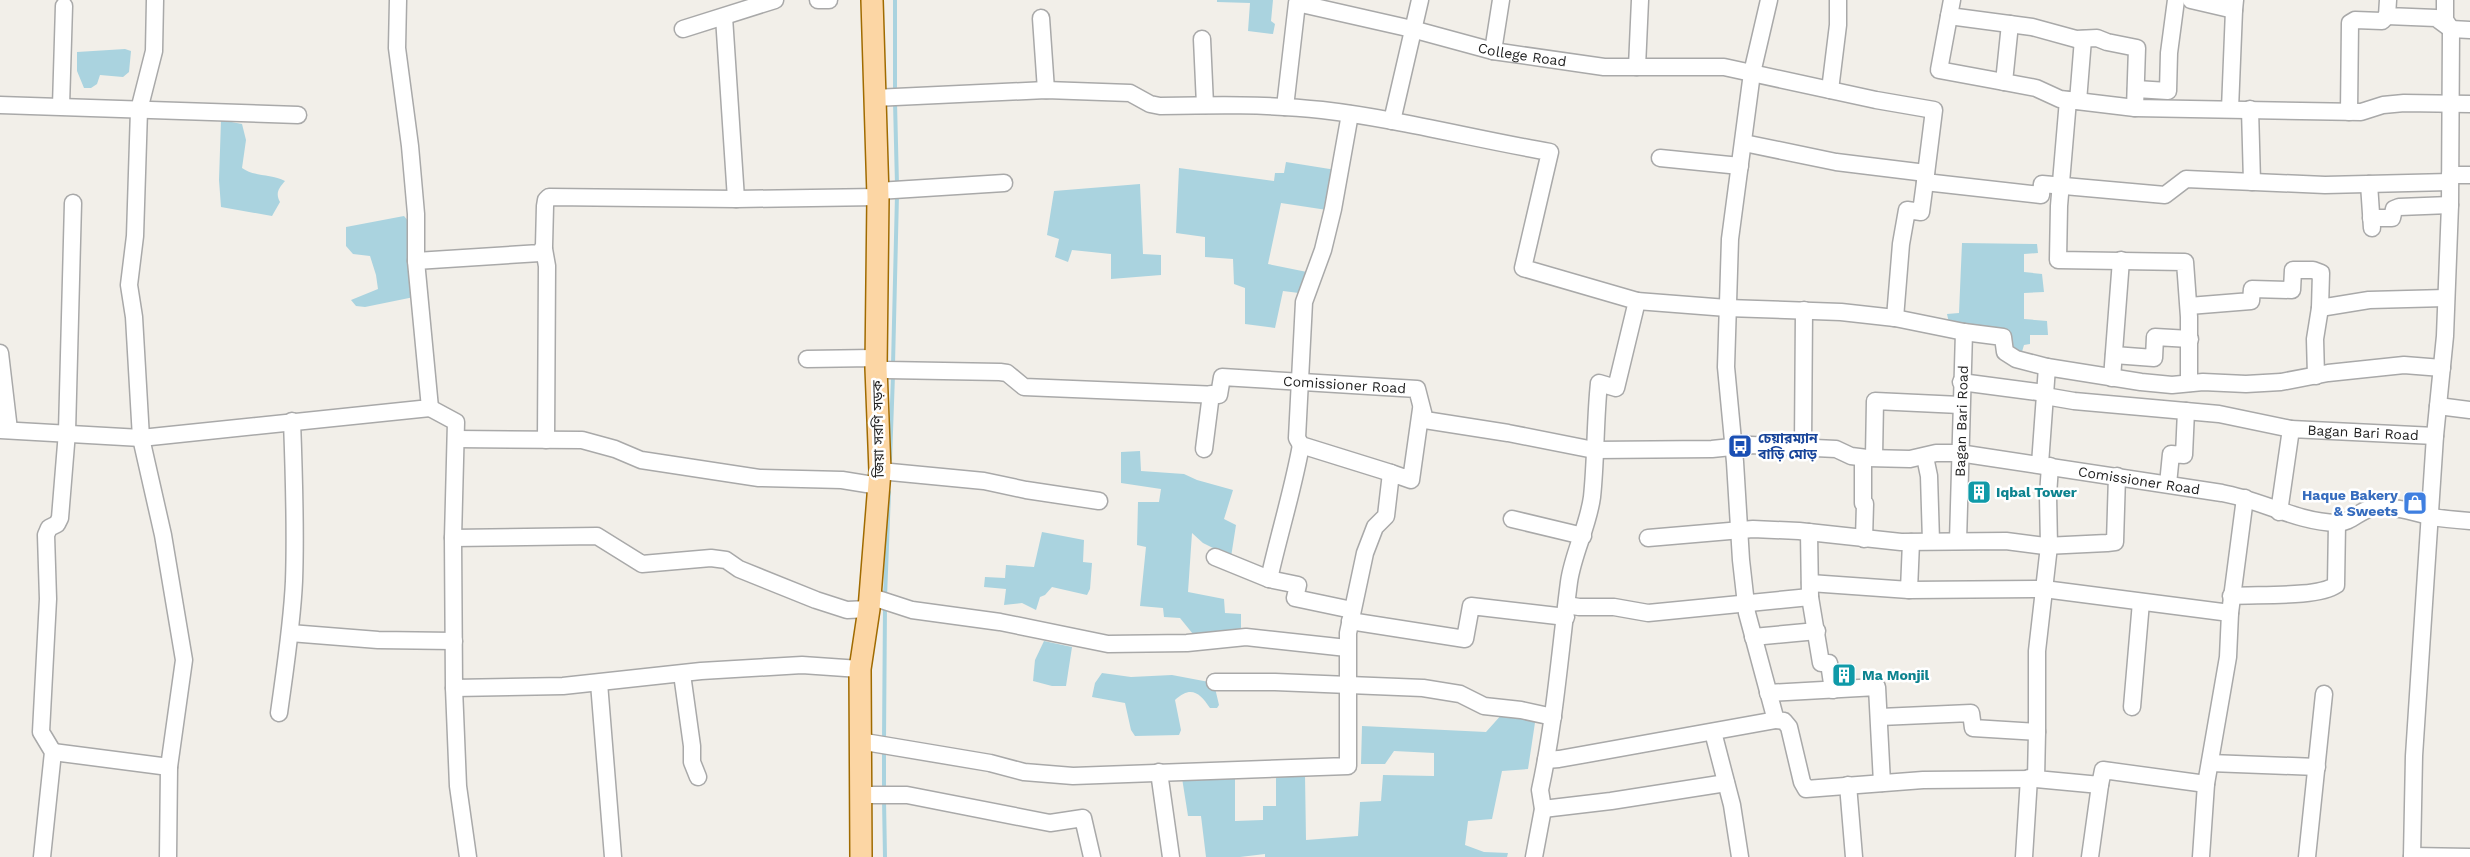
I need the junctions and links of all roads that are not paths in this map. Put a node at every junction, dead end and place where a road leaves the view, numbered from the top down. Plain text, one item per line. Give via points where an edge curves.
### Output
1 (156, 0) edge
2 (398, 0) edge
3 (775, 0) edge
4 (818, 0) edge
5 (829, 0) edge
6 (872, 0) edge
7 (1420, 0) edge
8 (1501, 0) edge
9 (1640, 0) edge
10 (1769, 0) edge
11 (1838, 0) edge
12 (2176, 0) edge
13 (2190, 0) edge
14 (2444, 0) edge
15 (751, 4) edge
16 (2235, 5) edge
17 (64, 6) dead end
18 (1950, 8) edge
19 (2388, 8) edge
20 (724, 17) junction
21 (1041, 18) dead end
22 (2010, 24) junction
23 (683, 29) dead end
24 (1412, 29) junction
25 (2451, 29) junction
26 (2470, 30) edge
27 (2082, 39) junction
28 (1202, 40) dead end
29 (1493, 50) junction
30 (1637, 67) junction
31 (1752, 73) junction
32 (2004, 82) junction
33 (2136, 89) junction
34 (1046, 90) junction
35 (1830, 90) junction
36 (874, 98) junction
37 (2073, 100) junction
38 (2470, 104) edge
39 (0, 105) edge
40 (1205, 105) junction
41 (2450, 105) junction
42 (62, 106) junction
43 (1285, 107) junction
44 (2135, 108) junction
45 (2230, 109) junction
46 (2250, 109) junction
47 (139, 110) junction
48 (2350, 112) junction
49 (1350, 114) junction
50 (298, 115) dead end
51 (1392, 120) junction
52 (1744, 143) junction
53 (1660, 158) dead end
54 (1740, 166) junction
55 (2470, 175) edge
56 (1925, 177) junction
57 (2450, 179) junction
58 (2252, 182) junction
59 (1004, 183) dead end
60 (2369, 184) junction
61 (2061, 186) junction
62 (878, 194) junction
63 (736, 199) junction
64 (74, 203) dead end
65 (2450, 204) junction
66 (544, 250) junction
67 (2120, 260) junction
68 (416, 261) junction
69 (2446, 298) junction
70 (1637, 301) junction
71 (2189, 306) junction
72 (1727, 308) junction
73 (2320, 308) junction
74 (1804, 310) junction
75 (1895, 318) junction
76 (1964, 332) junction
77 (2190, 339) junction
78 (0, 353) edge
79 (2114, 355) junction
80 (807, 359) dead end
81 (876, 365) junction
82 (2047, 367) junction
83 (2442, 368) junction
84 (2316, 376) junction
85 (2112, 378) junction
86 (1301, 380) junction
87 (1961, 382) junction
88 (2189, 383) junction
89 (1211, 394) junction
90 (2045, 394) junction
91 (1421, 405) junction
92 (1960, 405) junction
93 (2438, 406) junction
94 (430, 408) junction
95 (2470, 410) edge
96 (2186, 412) junction
97 (292, 421) junction
98 (2291, 429) junction
99 (4, 430) edge
100 (67, 432) junction
101 (2435, 436) junction
102 (141, 438) junction
103 (456, 439) junction
104 (546, 440) junction
105 (1301, 445) junction
106 (1733, 446) junction
107 (1803, 446) junction
108 (1204, 449) dead end
109 (1594, 450) junction
110 (1959, 453) junction
111 (1925, 457) junction
112 (1868, 458) junction
113 (2045, 465) junction
114 (1391, 473) junction
115 (2117, 476) junction
116 (879, 479) junction
117 (2168, 484) junction
118 (2245, 498) junction
119 (1099, 501) dead end
120 (2279, 512) junction
121 (2431, 516) junction
122 (1512, 519) dead end
123 (2470, 521) edge
124 (2337, 523) junction
125 (1740, 530) junction
126 (1809, 532) junction
127 (1583, 536) junction
128 (453, 538) junction
129 (1648, 538) dead end
130 (1864, 539) junction
131 (1931, 541) junction
132 (1958, 541) junction
133 (1910, 542) junction
134 (2049, 546) junction
135 (1215, 557) dead end
136 (1269, 579) junction
137 (2044, 589) junction
138 (1810, 590) junction
139 (1910, 590) junction
140 (2231, 596) junction
141 (2141, 602) junction
142 (869, 603) junction
143 (1746, 604) junction
144 (1566, 611) junction
145 (2230, 613) junction
146 (1351, 616) junction
147 (1818, 631) junction
148 (290, 633) junction
149 (1752, 637) junction
150 (454, 641) junction
151 (1347, 648) junction
152 (860, 669) junction
153 (682, 674) junction
154 (1215, 682) dead end
155 (599, 683) junction
156 (1347, 684) junction
157 (454, 688) junction
158 (1833, 690) junction
159 (1768, 693) junction
160 (2324, 694) dead end
161 (2132, 707) dead end
162 (279, 713) dead end
163 (1553, 716) junction
164 (1880, 717) junction
165 (1776, 720) junction
166 (1713, 732) junction
167 (2037, 732) junction
168 (859, 741) junction
169 (53, 752) junction
170 (1546, 760) junction
171 (2210, 763) junction
172 (169, 767) junction
173 (2317, 767) junction
174 (1159, 772) junction
175 (698, 777) dead end
176 (2032, 778) junction
177 (1726, 783) junction
178 (1882, 783) junction
179 (2100, 784) junction
180 (2206, 784) junction
181 (1848, 786) junction
182 (859, 795) junction
183 (1543, 809) junction
184 (2470, 856) edge
185 (42, 857) edge
186 (168, 857) edge
187 (468, 857) edge
188 (612, 857) edge
189 (861, 857) edge
190 (1092, 857) edge
191 (1172, 857) edge
192 (1534, 857) edge
193 (1740, 857) edge
194 (1854, 857) edge
195 (2024, 857) edge
196 (2090, 857) edge
197 (2201, 857) edge
198 (2307, 857) edge
199 (2412, 857) edge

1 - 47 street via 154,52
2 - 68 street via 396,48 410,146
3 - 15 street
4 - 5 street
6 - 36 main road, জিয়া সরণি সড়ক
7 - 24 street
8 - 29 street
9 - 30 street
10 - 31 street
11 - 35 street
12 - 33 street via 2168,53 2168,90
13 - 16 street
14 - 25 street via 2445,20
15 - 20 street
16 - 45 street
17 - 42 street
18 - 22 street
18 - 32 street via 1940,70
19 - 25 street via 2436,18
19 - 48 street via 2382,22 2355,20 2350,23
20 - 23 street
20 - 63 street
21 - 34 street
22 - 27 street
22 - 32 street
24 - 29 street, College Road
24 - 43 street, College Road via 1297,3
24 - 51 street
25 - 26 street
25 - 41 street
27 - 33 street via 2097,38 2137,48
27 - 37 street
28 - 40 street
29 - 30 street, College Road via 1604,67
30 - 31 street, College Road via 1724,67
31 - 35 street, College Road
31 - 52 street
32 - 37 street
33 - 44 street
34 - 36 street
34 - 40 street via 1130,93 1160,106
35 - 56 street, College Road via 1934,110
36 - 62 main road, জিয়া সরণি সড়ক
37 - 44 street
37 - 61 street
38 - 41 street
39 - 42 street
40 - 43 street
41 - 48 street via 2404,103
41 - 57 street
42 - 47 street
43 - 49 street
44 - 45 street
45 - 46 street
46 - 48 street
46 - 58 street
47 - 50 street
47 - 102 street via 130,285
49 - 51 street
49 - 86 street via 1325,242 1304,302
51 - 70 street via 1550,152 1523,268
52 - 54 street
52 - 56 street
53 - 54 street
54 - 72 street via 1730,240
55 - 57 street
56 - 61 street via 2041,195 2042,184
56 - 75 street via 1921,212 1907,210
57 - 60 street
57 - 65 street
58 - 60 street
58 - 61 street via 2186,179 2165,195
59 - 62 street
60 - 65 street via 2372,223 2392,218 2394,209 2399,207
61 - 67 street via 2058,260
62 - 63 street
62 - 81 main road, জিয়া সরণি সড়ক
63 - 66 street via 549,197 544,206
64 - 100 street
65 - 69 street
66 - 68 street via 534,254
66 - 104 street via 547,266
67 - 71 street via 2185,262
67 - 79 street
68 - 94 street
69 - 73 street via 2369,300
69 - 83 street
70 - 72 street
70 - 109 street via 1616,388 1599,383
71 - 73 street via 2251,301 2252,289 2292,290 2293,270 2313,270 2321,273
71 - 77 street
72 - 74 street
72 - 106 street via 1726,368
73 - 84 street via 2315,339
74 - 75 street
74 - 107 street
75 - 76 street
76 - 82 street via 2003,337 2005,352 2016,359
76 - 87 street, Bagan Bari Road
77 - 79 street via 2155,337 2154,358
77 - 88 street
78 - 99 street
79 - 85 street
80 - 81 street via 873,358
81 - 89 street via 928,372 1007,373 1024,387
81 - 116 main road, জিয়া সরণি সড়ক
82 - 85 street
82 - 90 street
83 - 84 street via 2404,365
83 - 93 street
84 - 88 street via 2272,383
85 - 88 street
86 - 89 street, Comissioner Road via 1222,377 1219,395
86 - 91 street, Comissioner Road via 1417,389
86 - 105 street via 1296,428
87 - 90 street, Bagan Bari Road
87 - 92 street, Bagan Bari Road
89 - 108 street
90 - 96 street, Bagan Bari Road via 2074,401
90 - 113 street
91 - 109 street, Comissioner Road via 1425,420
91 - 114 street via 1411,480
92 - 110 street, Bagan Bari Road
92 - 112 street via 1875,401
93 - 95 street
93 - 101 street
94 - 97 street
94 - 103 street via 456,422
96 - 98 street, Bagan Bari Road via 2218,414
96 - 117 street via 2184,455 2171,454
97 - 102 street
97 - 148 street via 296,502
98 - 101 street, Bagan Bari Road
98 - 120 street, Bagan Bari Road
99 - 100 street
100 - 102 street
100 - 169 street via 60,518 46,535 48,609 41,732
101 - 121 street
102 - 172 street via 163,535 184,660
103 - 104 street
103 - 128 street
104 - 116 street via 582,440 641,460 759,478
105 - 114 street
105 - 136 street via 1294,486
106 - 107 street, Comissioner Road
106 - 109 street, Comissioner Road
106 - 125 street
107 - 112 street, Comissioner Road via 1836,449 1848,455
109 - 127 street via 1592,496
110 - 111 street, Comissioner Road via 1936,453
110 - 113 street, Comissioner Road
110 - 132 street, Bagan Bari Road
111 - 112 street, Comissioner Road
111 - 131 street via 1929,476
112 - 130 street via 1863,503 1866,515
113 - 115 street, Comissioner Road
113 - 134 street
114 - 146 street via 1386,516 1375,527 1365,553
115 - 117 street, Comissioner Road
115 - 134 street via 2115,542
116 - 119 street via 984,481
116 - 142 main road, জিয়া সরণি সড়ক
117 - 118 street, Comissioner Road
118 - 120 street, Comissioner Road
118 - 140 street
120 - 124 street, Comissioner Road
121 - 123 street
121 - 124 street via 2374,507 2346,522
121 - 199 street via 2414,756
122 - 127 street
124 - 140 street via 2336,585 2328,590 2309,593
125 - 126 street
125 - 129 street
125 - 143 street
126 - 130 street
126 - 138 street
127 - 144 street via 1569,580
128 - 142 street via 596,536 642,564 711,558 726,560 739,569 847,610
128 - 150 street
130 - 133 street
131 - 132 street
131 - 133 street
132 - 134 street via 2006,541
133 - 139 street
134 - 137 street
135 - 136 street
136 - 146 street via 1298,585 1295,598
137 - 139 street
137 - 141 street
137 - 167 street via 2037,650
138 - 139 street
138 - 143 street
138 - 147 street
140 - 145 street
141 - 145 street
141 - 161 street
142 - 151 street via 1000,622 1108,644 1186,643 1246,637
142 - 152 main road, জিয়া সরণি সড়ক
143 - 144 street via 1648,613 1614,607 1579,607
143 - 149 street
144 - 146 street via 1471,606 1465,639
144 - 163 street
145 - 171 street via 2228,657
146 - 151 street
147 - 149 street
147 - 158 street via 1821,663 1830,663
148 - 150 street via 378,640
148 - 162 street
149 - 159 street
150 - 157 street
151 - 156 street
152 - 153 street via 802,665
152 - 168 main road, জিয়া সরণি সড়ক
153 - 155 street
153 - 175 street via 692,762
154 - 156 street
155 - 157 street
155 - 188 street
156 - 163 street via 1423,688 1460,694 1484,706
156 - 174 street via 1348,766
157 - 187 street via 458,786
158 - 159 street
158 - 164 street via 1877,687
159 - 165 street
160 - 173 street
163 - 170 street
164 - 167 street via 1971,713 1973,728
164 - 178 street
165 - 166 street
165 - 181 street via 1782,719 1788,727 1806,789
166 - 170 street
166 - 177 street
167 - 176 street
168 - 174 street via 990,763 1024,772 1073,776
168 - 182 main road, জিয়া সরণি সড়ক
169 - 172 street
169 - 185 street
170 - 183 street via 1540,790
171 - 173 street
171 - 180 street
172 - 186 street
173 - 198 street
174 - 191 street
176 - 178 street
176 - 179 street
176 - 195 street
177 - 183 street
177 - 193 street
178 - 181 street
179 - 180 street via 2103,770
179 - 196 street
180 - 197 street
181 - 194 street
182 - 189 main road, জিয়া সরণি সড়ক
182 - 190 street via 907,796 1050,823 1083,818
183 - 192 street
184 - 199 street

